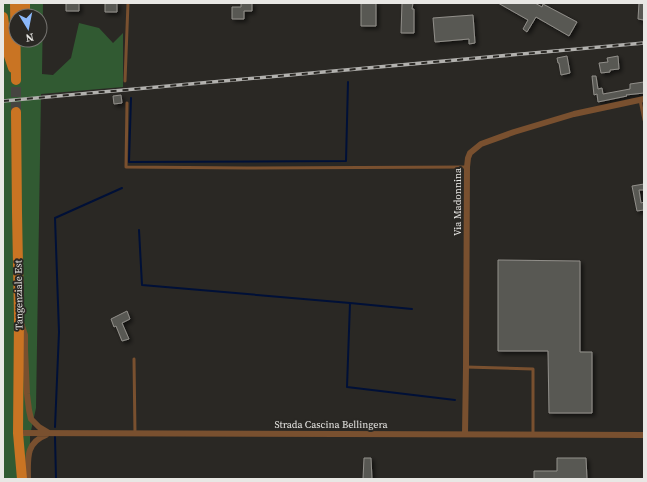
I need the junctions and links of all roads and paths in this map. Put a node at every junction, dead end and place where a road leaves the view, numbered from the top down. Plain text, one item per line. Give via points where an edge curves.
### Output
1 (15, 3) edge
2 (128, 3) edge
3 (3, 17) edge
4 (21, 48) edge
5 (16, 80) junction
6 (125, 81) dead end
7 (642, 100) edge
8 (128, 103) dead end
9 (16, 112) tunnel mouth
10 (644, 120) edge
11 (466, 167) junction
12 (19, 317) junction
13 (134, 359) dead end
14 (466, 367) junction
15 (18, 434) junction
16 (49, 434) junction
17 (135, 434) junction
18 (465, 434) junction
19 (533, 434) junction
20 (644, 435) edge
21 (22, 479) edge
22 (28, 479) edge

1 - 5 main road
2 - 6 lane
3 - 5 main road via 8,53
4 - 5 main road
7 - 10 lane
7 - 11 street, Via Madonnina via 574,114 481,144 470,153
8 - 11 lane via 126,167
9 - 12 main road, Tangenziale Est
11 - 14 street, Via Madonnina
12 - 15 main road, Tangenziale Est
12 - 16 street via 25,335 26,394 31,419
13 - 17 lane
14 - 18 street, Via Madonnina
14 - 19 lane via 532,369
15 - 16 street, Strada Cascina Bellingera
15 - 21 main road, Tangenziale Est
16 - 17 street, Strada Cascina Bellingera
16 - 22 street via 40,437 32,445 28,456
17 - 18 street, Strada Cascina Bellingera
18 - 19 street, Strada Cascina Bellingera
19 - 20 street, Strada Cascina Bellingera

